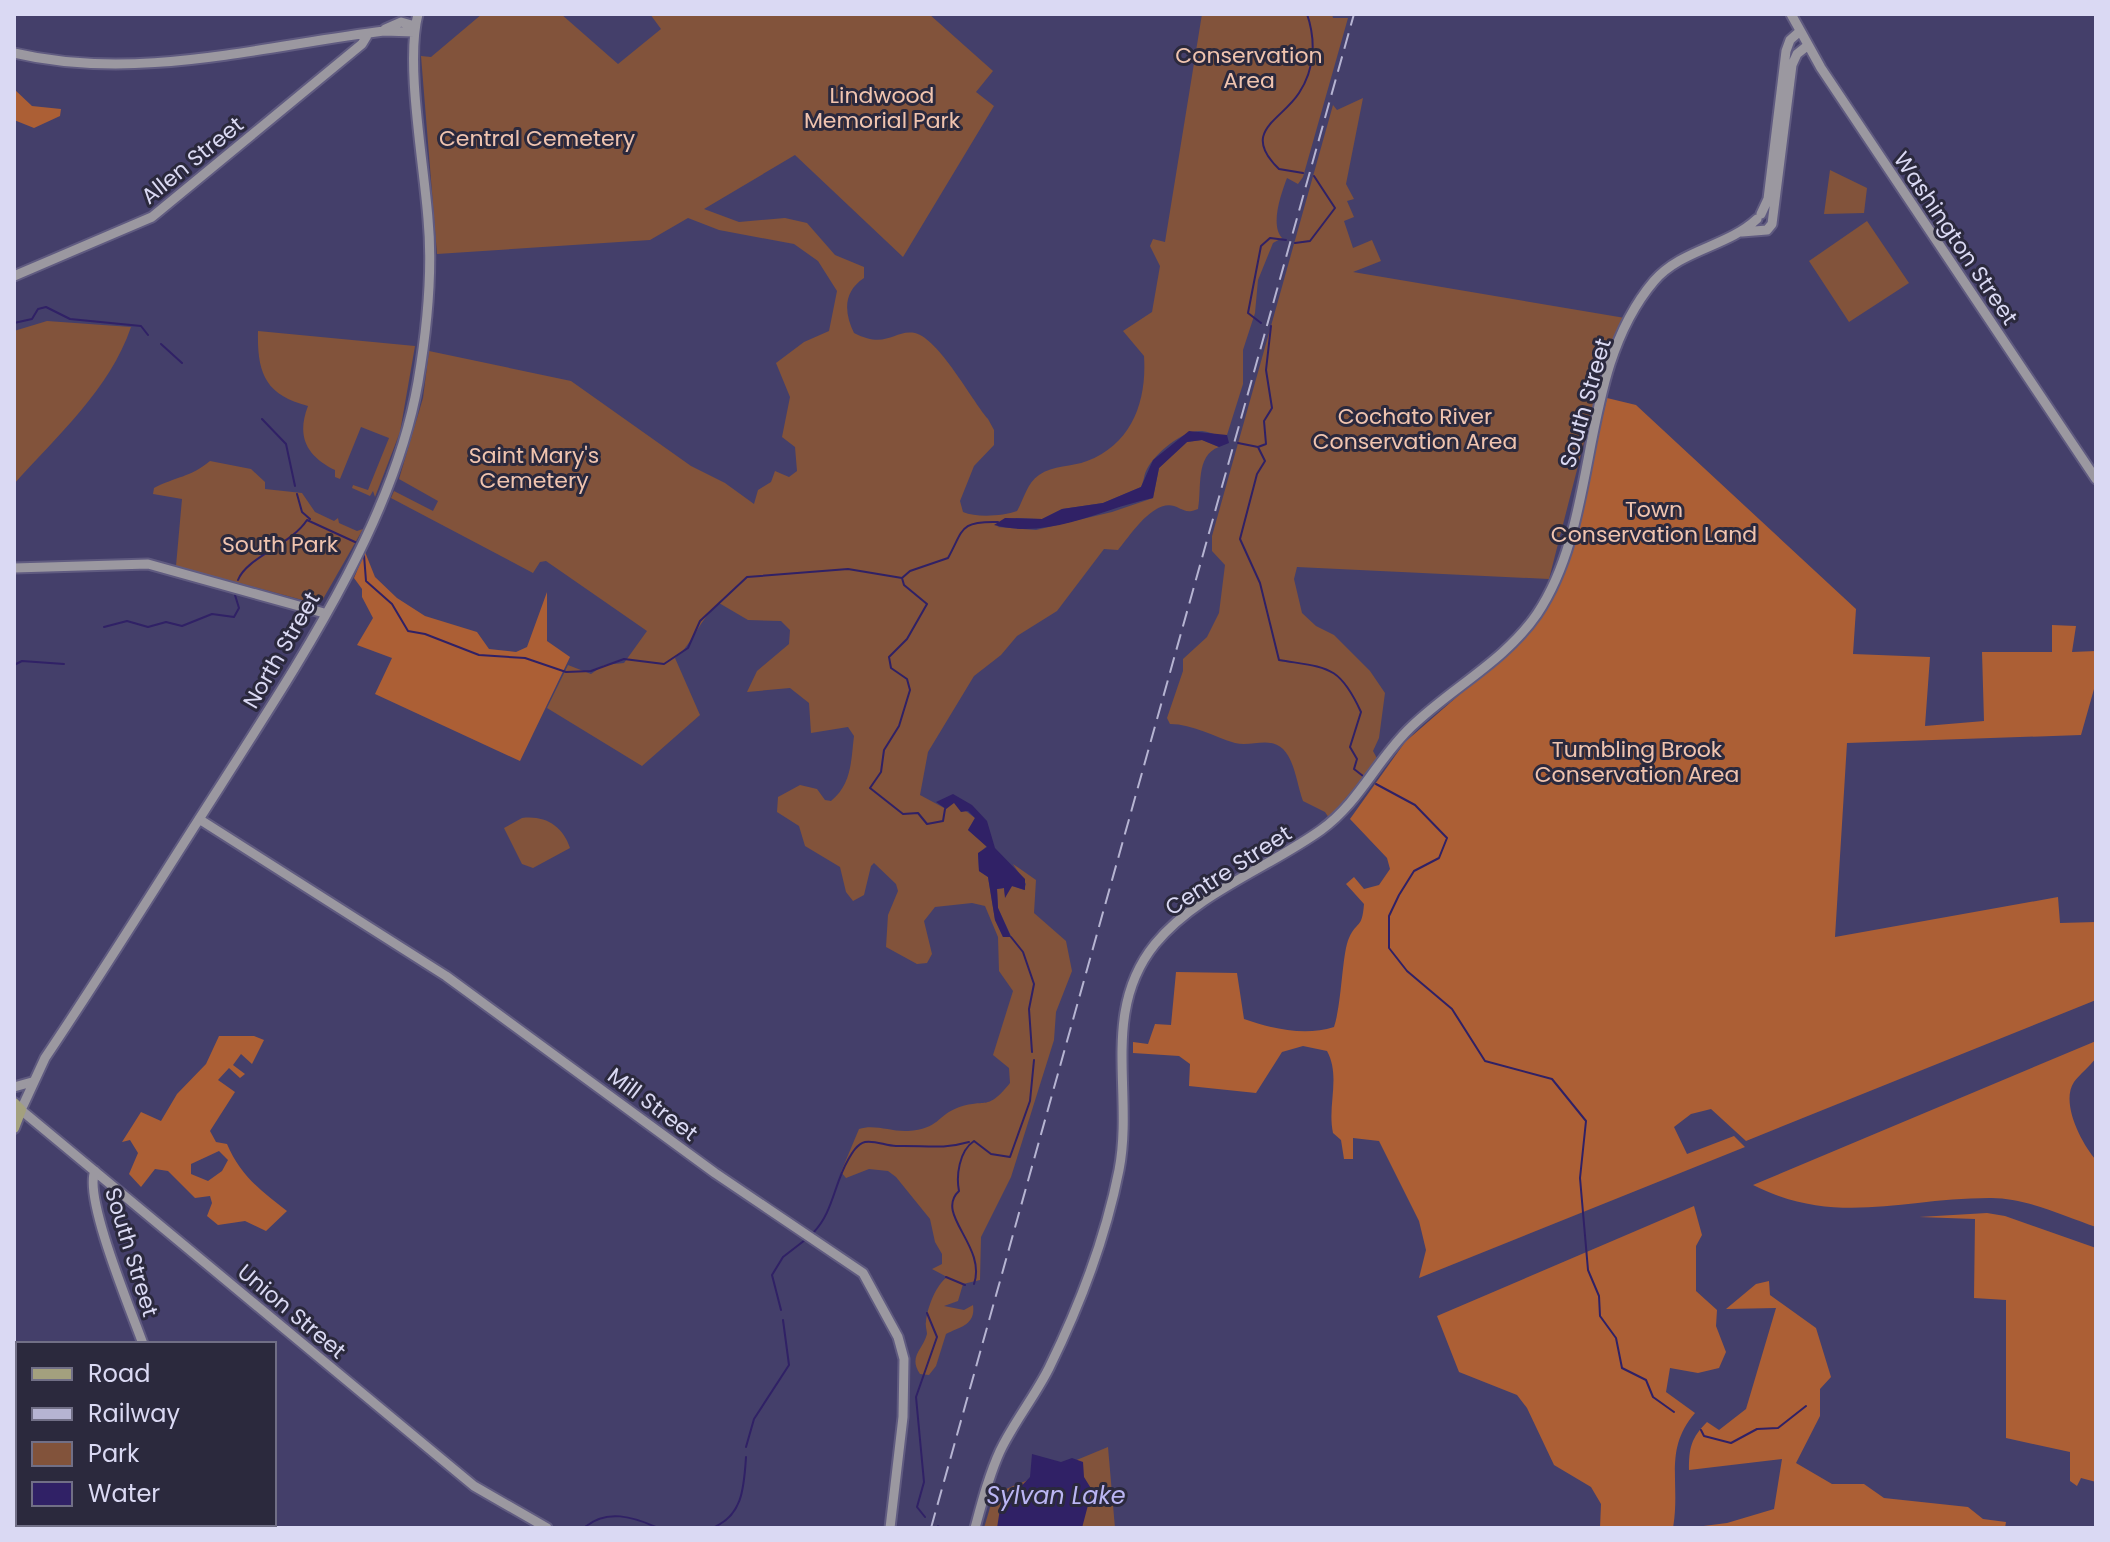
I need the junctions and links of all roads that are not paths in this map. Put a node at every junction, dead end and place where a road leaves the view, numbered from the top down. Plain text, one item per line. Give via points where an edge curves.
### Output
1 (406, 14) edge
2 (418, 14) edge
3 (1791, 14) edge
4 (394, 24) junction
5 (414, 29) junction
6 (1799, 32) junction
7 (373, 33) junction
8 (1807, 46) junction
9 (14, 53) edge
10 (1759, 217) junction
11 (1768, 226) junction
12 (1739, 233) junction
13 (14, 276) edge
14 (2096, 479) edge
15 (14, 568) edge
16 (1552, 588) joint
17 (324, 613) junction
18 (199, 819) junction
19 (32, 1082) junction
20 (14, 1087) edge
21 (17, 1107) edge
22 (14, 1128) edge
23 (95, 1171) junction
24 (142, 1342) edge
25 (547, 1528) edge
26 (890, 1528) edge
27 (975, 1528) edge

1 - 4 main road
2 - 5 main road, North Street
3 - 6 main road, Washington Street
4 - 5 main road
4 - 7 main road
5 - 7 main road
5 - 17 main road, North Street via 430,257 419,375 390,482
6 - 8 main road, Washington Street
6 - 10 main road via 1786,51 1768,199
7 - 9 main road via 156,63 56,61
7 - 13 main road, Allen Street via 152,217
8 - 11 main road via 1792,65
8 - 14 main road, Washington Street
10 - 11 main road via 1757,226
10 - 12 main road, South Street
11 - 12 main road, South Street
12 - 16 main road, South Street via 1665,270 1631,319 1606,382 1564,558
15 - 17 main road via 153,565
16 - 27 main road, Centre Street via 1522,632 1410,728 1339,816 1183,917 1144,960 1121,1020 1124,1130 1109,1211 1058,1350 997,1457
17 - 18 main road, North Street
18 - 19 main road, North Street
18 - 26 main road, Mill Street via 446,976 715,1173 863,1273 898,1337 904,1359
19 - 20 main road
19 - 21 main road, North Street
21 - 22 main road
21 - 23 main road, Union Street
23 - 24 main road, South Street via 98,1211
23 - 25 main road, Union Street via 466,1480

